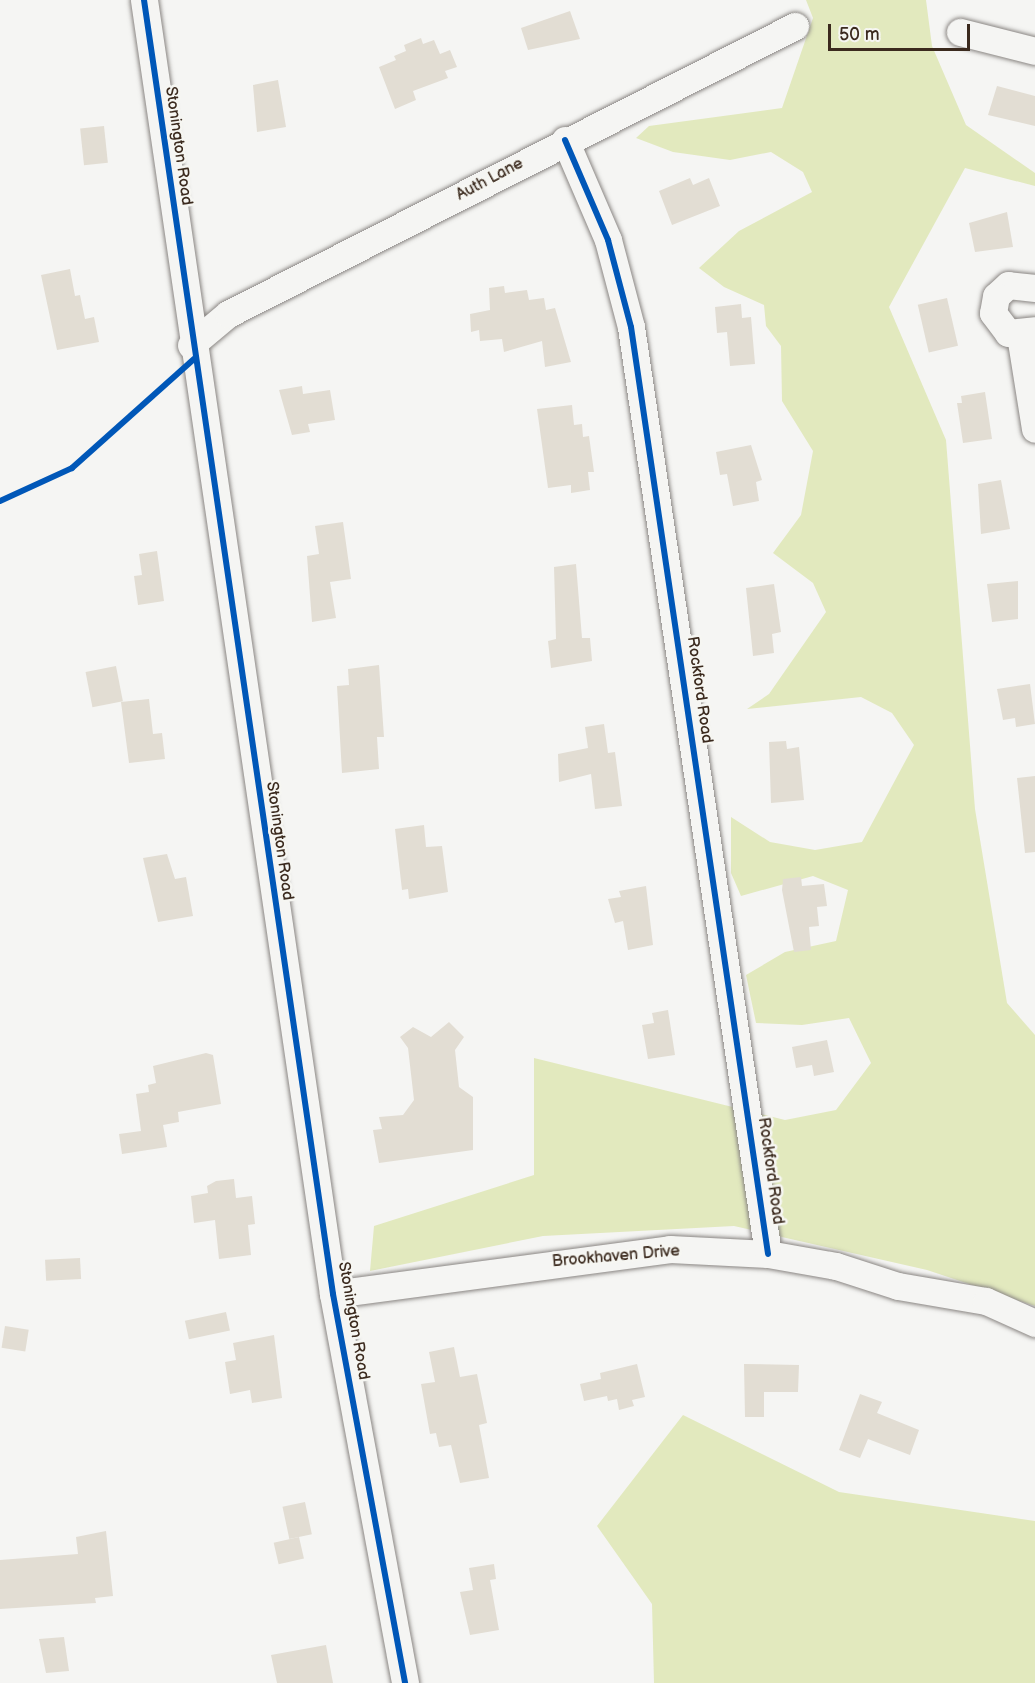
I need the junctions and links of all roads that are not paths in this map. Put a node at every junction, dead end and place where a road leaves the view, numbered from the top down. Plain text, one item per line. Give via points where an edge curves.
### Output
1 (144, 0) edge
2 (795, 26) dead end
3 (960, 32) dead end
4 (1035, 51) edge
5 (565, 140) junction
6 (1035, 288) edge
7 (1028, 333) edge
8 (191, 345) junction
9 (1035, 429) edge
10 (768, 1254) junction
11 (333, 1294) junction
12 (1035, 1323) edge
13 (405, 1683) edge

1 - 8 street, Stonington Road
2 - 5 street, Auth Lane
3 - 4 street
5 - 8 street, Auth Lane via 228,314
5 - 10 street, Rockford Road via 608,240 631,327
6 - 7 street via 1008,285 993,305 1000,328
7 - 9 street
8 - 11 street, Stonington Road
10 - 11 street, Brookhaven Drive via 670,1249
10 - 12 street, Brookhaven Drive via 836,1266 898,1286 986,1301
11 - 13 street, Stonington Road

